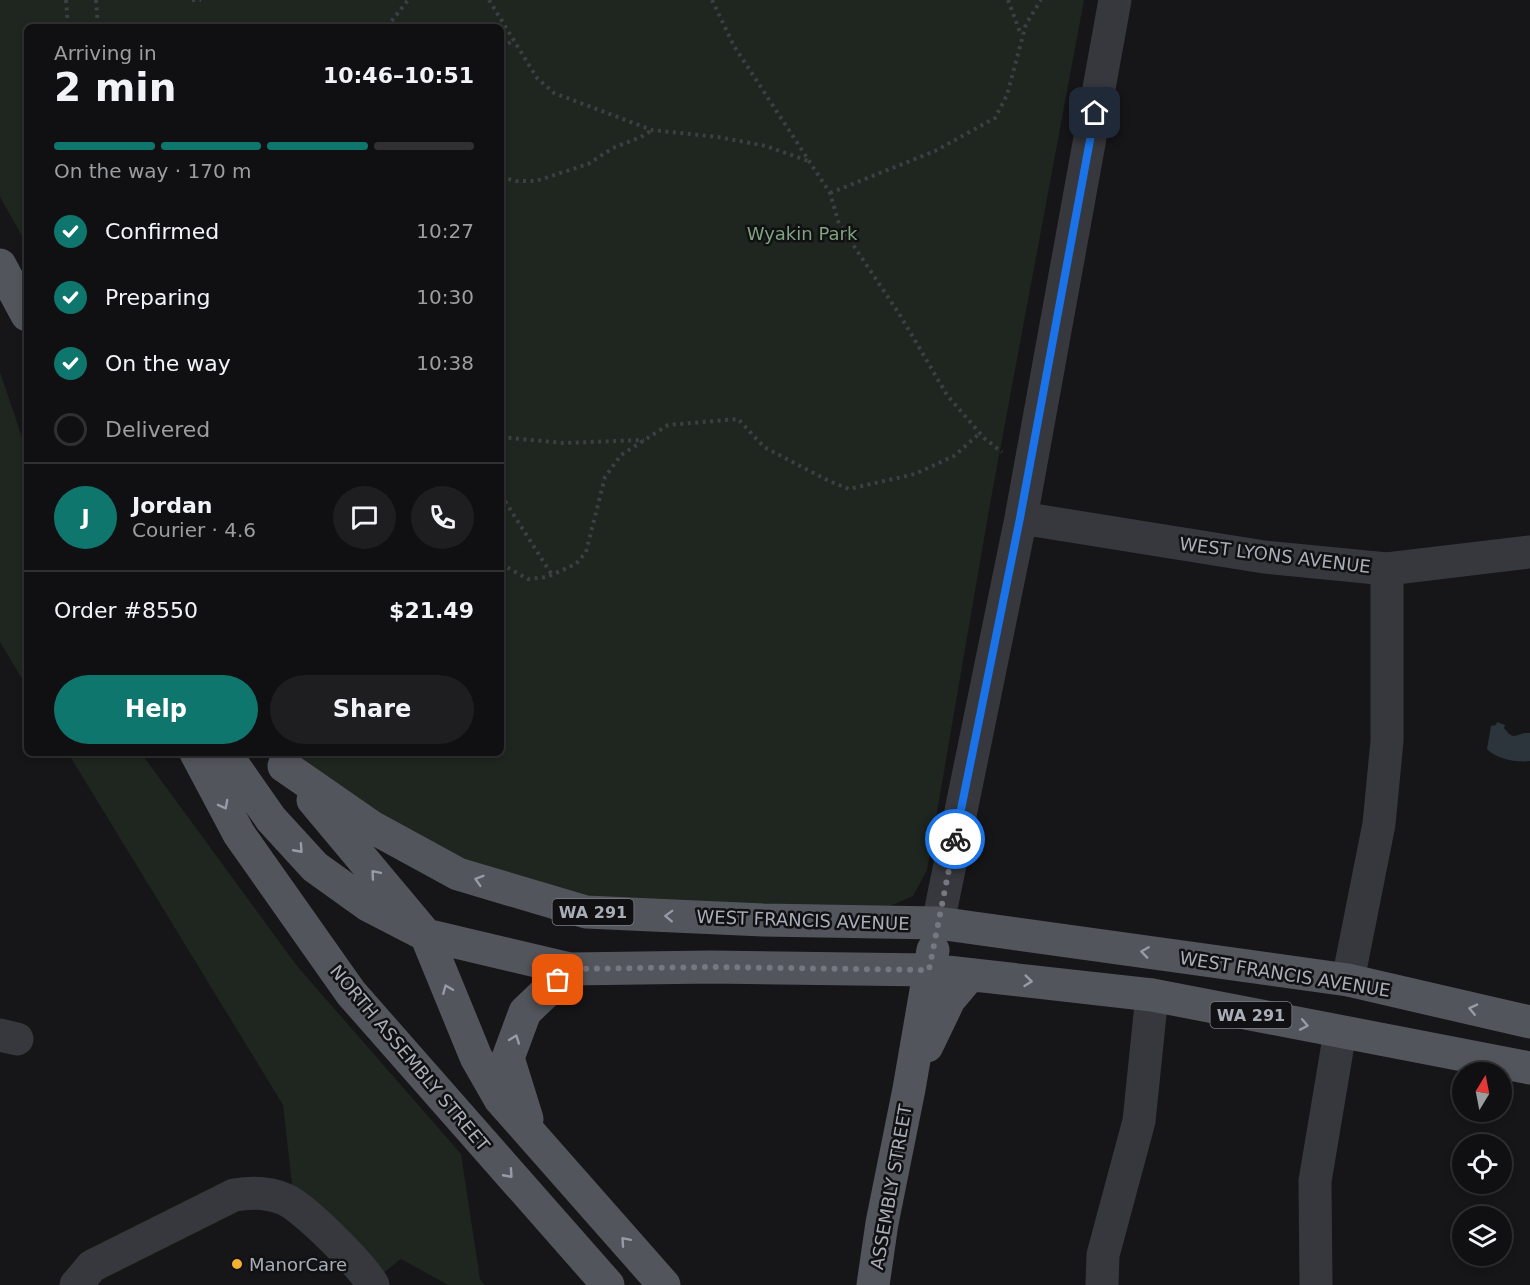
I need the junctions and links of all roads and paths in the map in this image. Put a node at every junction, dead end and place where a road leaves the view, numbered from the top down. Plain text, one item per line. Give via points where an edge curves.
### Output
1 (66, 0) edge
2 (96, 0) edge
3 (192, 0) edge
4 (201, 0) edge
5 (408, 0) edge
6 (489, 0) edge
7 (712, 0) edge
8 (1008, 0) edge
9 (1041, 0) edge
10 (1115, 0) edge
11 (69, 24) edge
12 (98, 24) edge
13 (389, 24) edge
14 (504, 24) edge
15 (504, 25) edge
16 (1022, 36) junction
17 (514, 41) junction
18 (504, 45) edge
19 (652, 130) junction
20 (808, 161) junction
21 (504, 178) edge
22 (830, 193) junction
23 (0, 265) edge
24 (24, 309) edge
25 (981, 433) junction
26 (504, 437) edge
27 (645, 440) junction
28 (1029, 473) junction
29 (504, 500) edge
30 (1020, 518) junction
31 (1530, 552) edge
32 (504, 566) edge
33 (1387, 569) junction
34 (552, 575) junction
35 (198, 756) edge
36 (227, 756) edge
37 (278, 759) edge
38 (938, 923) junction
39 (426, 935) junction
40 (570, 969) junction
41 (929, 970) junction
42 (970, 975) junction
43 (1348, 980) junction
44 (1152, 995) junction
45 (1530, 1022) edge
46 (1340, 1032) junction
47 (1530, 1068) edge
48 (909, 1089) junction
49 (532, 1135) junction
50 (76, 1285) edge
51 (373, 1285) edge
52 (608, 1285) edge
53 (664, 1285) edge
54 (873, 1285) edge
55 (1102, 1285) edge
56 (1316, 1285) edge

1 - 11 path
2 - 12 path
3 - 4 path
5 - 13 path
6 - 14 path
7 - 20 path via 734,45
8 - 16 path
9 - 16 path
10 - 28 street
15 - 17 path
16 - 22 path via 1010,87 995,118 935,151
17 - 18 path
17 - 19 path via 537,78 554,93
19 - 20 path via 766,146
19 - 21 path via 588,164 536,181
20 - 22 path
22 - 25 path via 839,224 947,395
23 - 24 main road
25 - 27 path via 954,456 915,474 849,489 764,447 738,419 668,425
25 - 28 path
26 - 27 path via 563,443
27 - 34 path via 621,455 605,477 586,552 576,564
28 - 30 street
29 - 34 path
30 - 33 street, WEST LYONS AVENUE via 1264,557
30 - 38 street
31 - 33 street, WEST LYONS AVENUE
32 - 34 path via 528,579
33 - 43 street via 1387,741 1379,824
35 -> 52 main road, NORTH ASSEMBLY STREET via 239,834 351,993
36 -> 39 main road, WA 291 via 271,819 315,867 368,905
38 -> 37 main road, WEST FRANCIS AVENUE / WA 291 via 586,912 458,874 372,827
39 -> 37 main road
38 - 41 main road
43 -> 38 main road, WEST FRANCIS AVENUE / WA 291
39 - 40 main road, WA 291
49 -> 39 main road via 500,1099 476,1057
40 - 41 main road, WA 291
49 -> 40 main road via 508,1058 525,1012
41 - 42 main road, WA 291
41 - 48 main road, ASSEMBLY STREET
42 -> 44 main road, WA 291
42 - 48 main road, ASSEMBLY STREET via 949,1000
45 -> 43 main road, WEST FRANCIS AVENUE / WA 291
44 -> 46 main road, WA 291
44 - 55 street via 1139,1121 1103,1255
46 - 47 main road, WA 291
46 - 56 street via 1315,1180
48 - 54 main road, ASSEMBLY STREET
53 -> 49 main road
50 - 51 street via 92,1266 234,1195 252,1192 285,1199 315,1222

